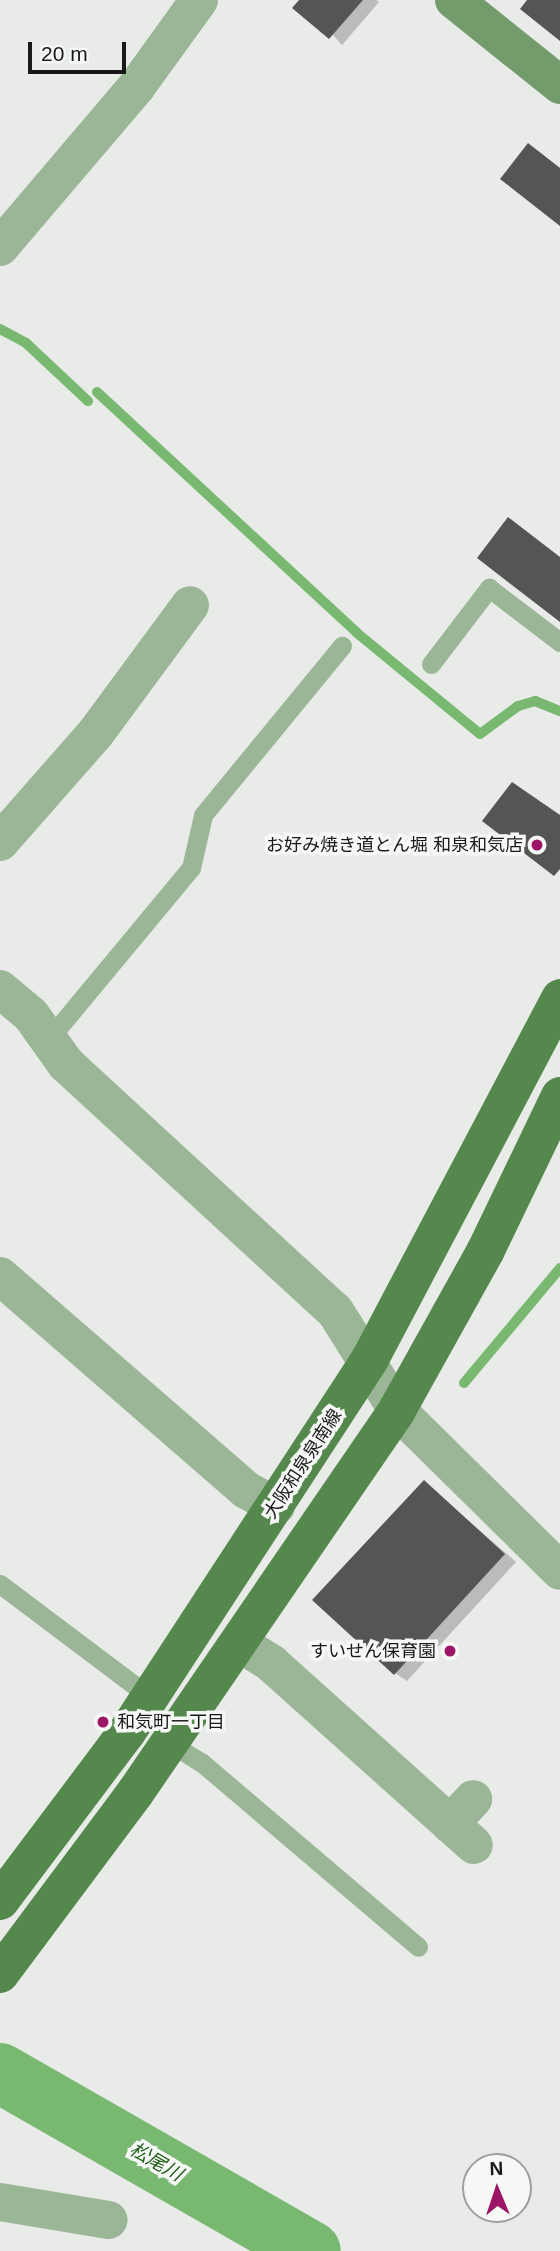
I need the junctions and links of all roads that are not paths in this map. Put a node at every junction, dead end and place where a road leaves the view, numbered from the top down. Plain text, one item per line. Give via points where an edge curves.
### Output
1 (200, 0) edge
2 (454, 0) edge
3 (560, 85) edge
4 (0, 247) edge
5 (190, 605) dead end
6 (560, 642) edge
7 (342, 646) dead end
8 (431, 664) dead end
9 (0, 842) edge
10 (0, 989) edge
11 (560, 998) edge
12 (48, 1040) junction
13 (560, 1096) edge
14 (0, 1276) edge
15 (370, 1359) junction
16 (397, 1410) junction
17 (276, 1506) junction
18 (560, 1571) edge
19 (0, 1584) edge
20 (239, 1643) junction
21 (150, 1698) junction
22 (170, 1743) junction
23 (466, 1823) dead end
24 (0, 1901) edge
25 (418, 1947) dead end
26 (0, 1974) edge
27 (0, 2202) edge
28 (109, 2220) dead end

1 - 4 street via 138,86
2 - 3 main road
5 - 9 street via 95,734
6 - 8 lane via 489,588
7 - 12 lane via 203,815 191,868
10 - 12 street
11 - 15 main road, 大阪和泉泉南線
12 - 15 street via 66,1064 335,1311
13 - 16 main road via 485,1252
14 - 17 street via 246,1490
15 - 16 street
15 - 17 main road, 大阪和泉泉南線
16 - 18 street
16 - 20 main road
17 - 21 main road, 大阪和泉泉南線
19 - 21 lane
20 - 22 main road
20 - 23 street via 368,1728
21 - 24 main road, 大阪和泉泉南線
22 - 25 lane via 201,1762
22 - 26 main road
27 - 28 street

